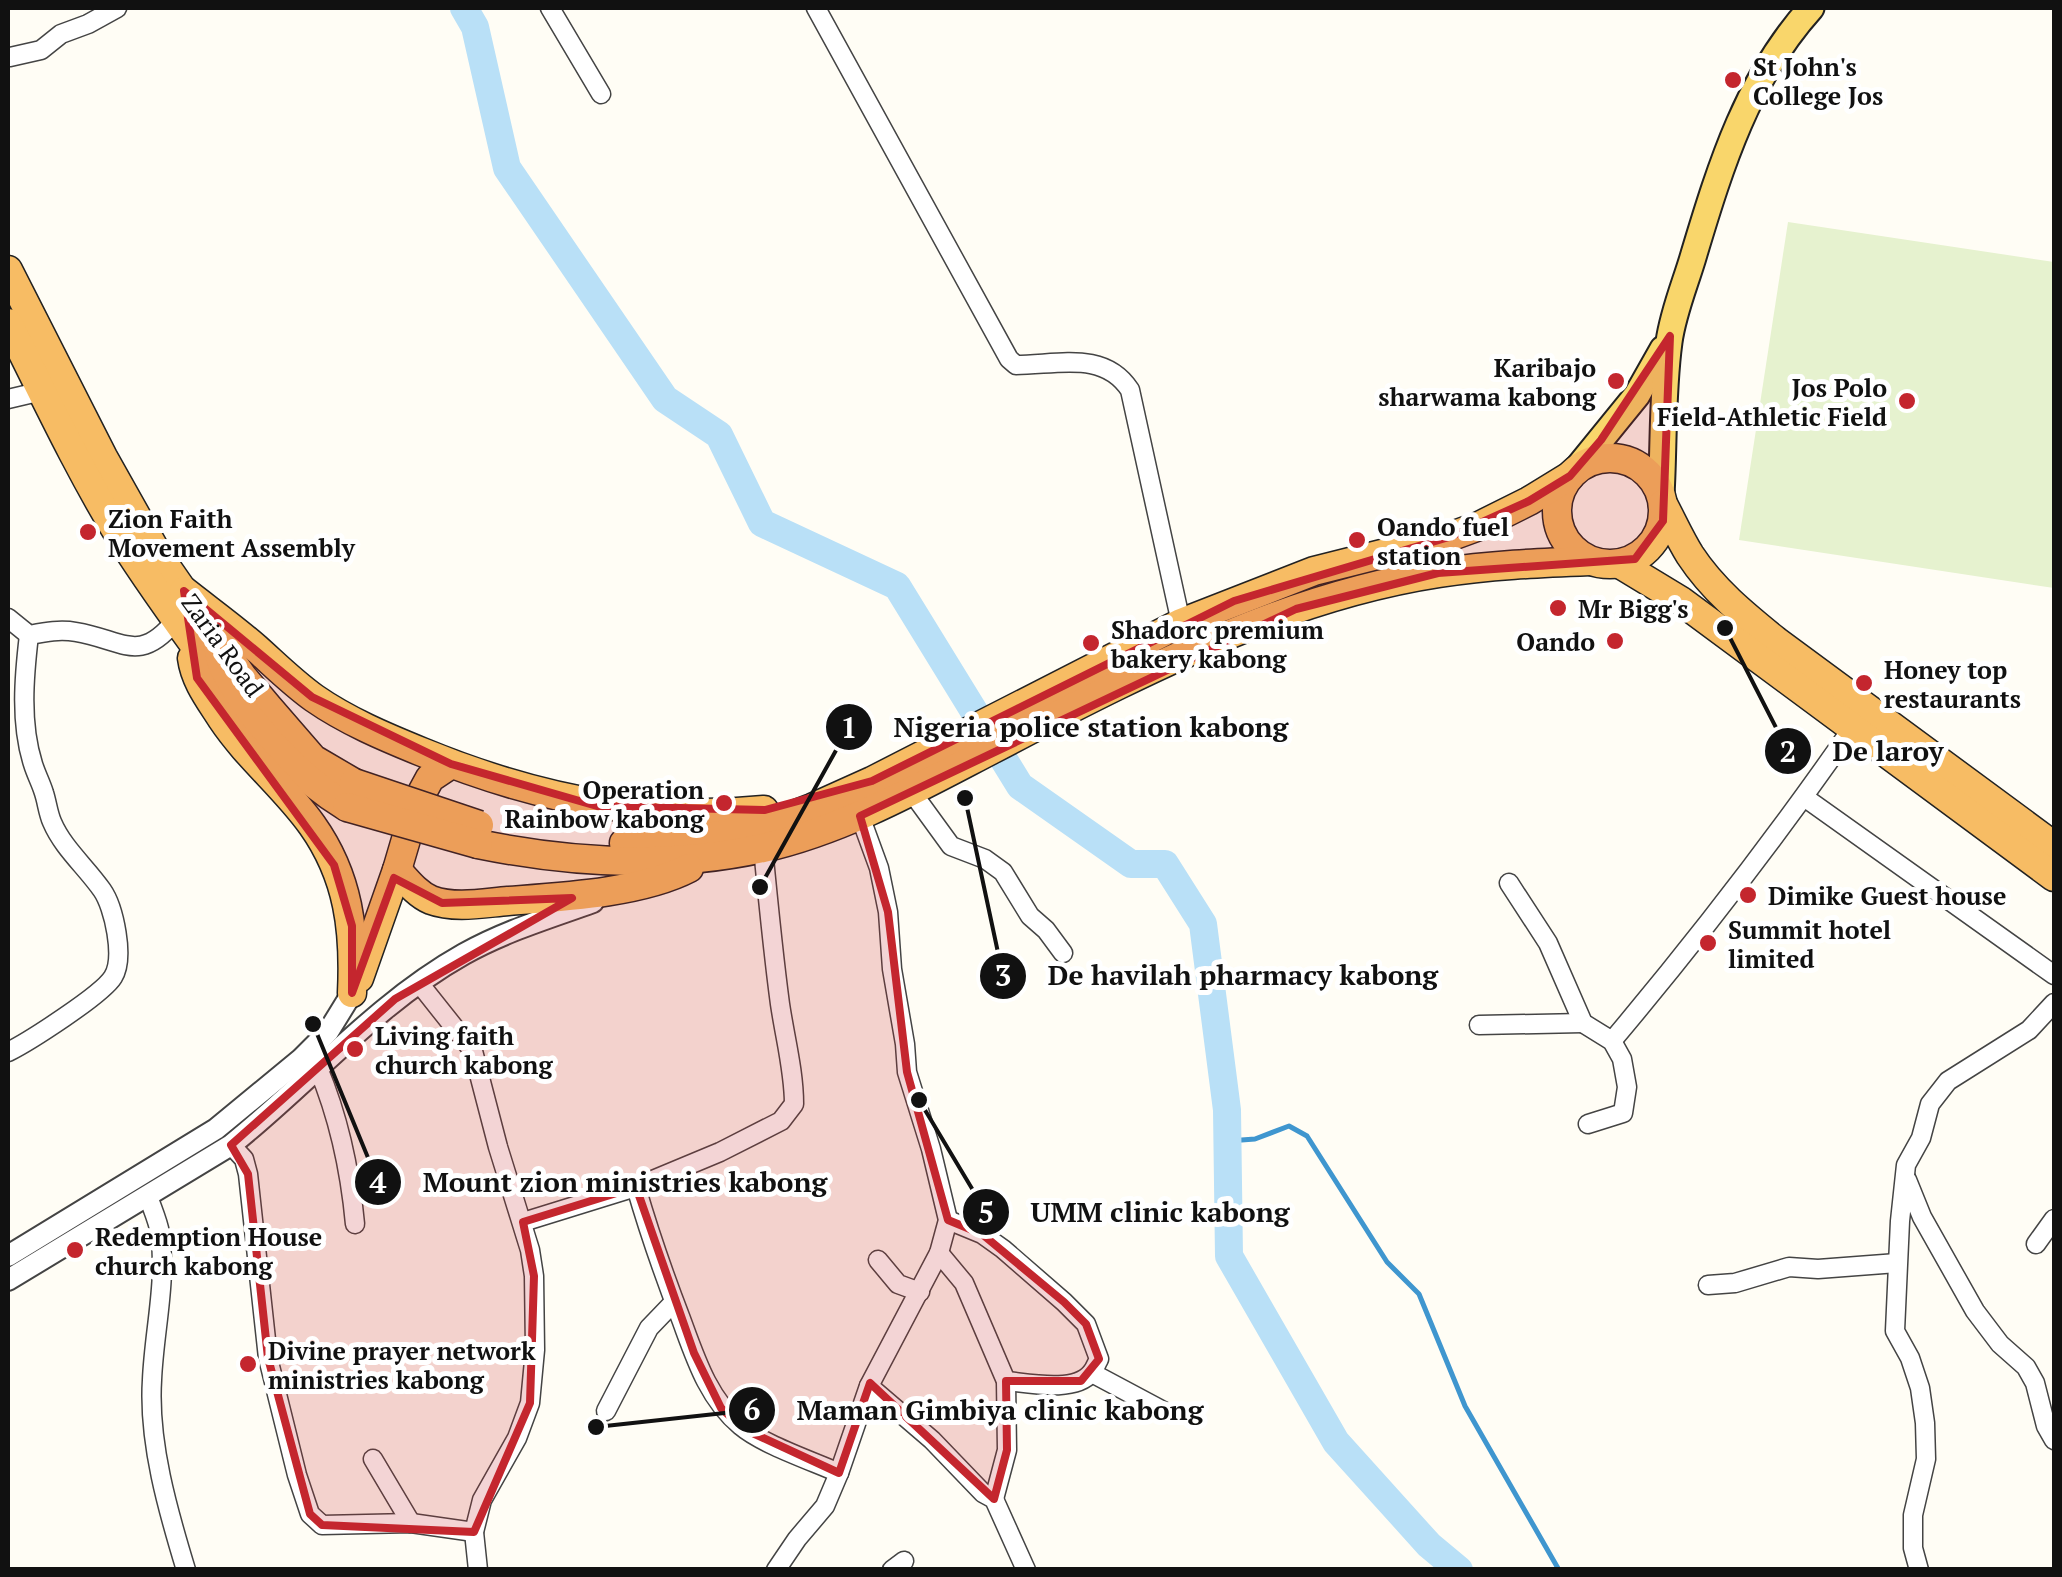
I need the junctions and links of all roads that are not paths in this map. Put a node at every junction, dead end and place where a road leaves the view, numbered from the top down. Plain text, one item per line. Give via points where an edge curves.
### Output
1 (117, 8) edge
2 (550, 8) edge
3 (816, 8) edge
4 (1811, 8) edge
5 (10, 57) edge
6 (602, 94) dead end
7 (8, 270) edge
8 (8, 322) edge
9 (1670, 336) junction
10 (42, 391) junction
11 (8, 399) edge
12 (1573, 473) junction
13 (1662, 500) junction
14 (1590, 561) junction
15 (1620, 564) junction
16 (184, 591) junction
17 (8, 618) edge
18 (1182, 623) junction
19 (184, 630) junction
20 (29, 635) junction
21 (1012, 723) junction
22 (1853, 727) junction
23 (959, 751) junction
24 (450, 764) junction
25 (872, 781) junction
26 (910, 791) junction
27 (350, 795) junction
28 (1804, 798) junction
29 (860, 816) junction
30 (478, 834) junction
31 (2054, 846) edge
32 (763, 848) junction
33 (710, 857) junction
34 (397, 870) junction
35 (2054, 877) edge
36 (647, 883) junction
37 (1509, 883) dead end
38 (1064, 953) dead end
39 (2054, 975) edge
40 (419, 983) junction
41 (352, 993) junction
42 (2054, 1003) edge
43 (1583, 1023) junction
44 (1479, 1025) dead end
45 (1612, 1041) junction
46 (8, 1052) edge
47 (318, 1068) junction
48 (1588, 1124) dead end
49 (231, 1145) junction
50 (1905, 1175) junction
51 (636, 1186) junction
52 (148, 1196) junction
53 (2054, 1219) edge
54 (948, 1220) junction
55 (522, 1222) junction
56 (355, 1224) dead end
57 (2036, 1244) dead end
58 (939, 1254) junction
59 (8, 1256) edge
60 (878, 1260) dead end
61 (1897, 1263) junction
62 (8, 1280) edge
63 (1708, 1285) dead end
64 (920, 1292) junction
65 (674, 1302) junction
66 (1092, 1373) junction
67 (1006, 1381) junction
68 (869, 1386) junction
69 (606, 1410) dead end
70 (1167, 1413) dead end
71 (2054, 1440) edge
72 (373, 1459) dead end
73 (838, 1474) junction
74 (994, 1500) junction
75 (411, 1524) junction
76 (474, 1532) junction
77 (186, 1570) edge
78 (478, 1570) edge
79 (776, 1570) edge
80 (1026, 1570) edge
81 (1920, 1570) edge

1 - 5 street via 41,50
2 - 6 street
3 - 18 street via 1009,359 1016,365 1095,362 1130,390
4 - 9 main road via 1745,106
7 - 16 highway, Zaria Road via 103,458
8 - 10 highway
9 - 12 main road via 1636,395
9 - 13 main road
10 - 11 street
10 - 19 highway via 122,540
12 - 13 highway via 1597,460 1631,462 1650,475
12 - 14 highway via 1558,496 1559,530
12 - 18 highway via 1479,526 1314,570
13 - 15 highway via 1658,536
13 - 31 highway via 1690,554 1736,609
14 - 15 highway
14 - 21 highway via 1438,573 1345,594
15 - 22 highway via 1681,600
16 - 24 highway via 312,696 373,732
16 - 27 highway, Zaria Road via 242,676
17 - 20 street
18 - 21 highway
19 - 20 street via 130,647 76,632
19 - 27 highway via 293,767 324,792
19 - 41 highway via 197,678 217,711 311,824 334,865 352,926
20 - 46 street via 24,696 32,762 52,822 104,892 118,962 114,977 88,1000
21 - 23 highway
22 - 28 street
22 - 35 highway
23 - 25 highway
23 - 26 highway
24 - 25 highway via 597,806 692,814 765,810
24 - 34 highway via 423,788
25 - 30 highway via 786,818 688,840 608,843
26 - 29 highway
26 - 38 street via 951,846 1004,872 1030,916
27 - 30 highway, bridge
28 - 39 street
28 - 45 street
29 - 32 highway
29 - 54 street via 888,912 907,1072
30 - 33 highway via 547,856 610,862
32 - 33 highway
32 - 51 street via 794,1104 781,1121
33 - 36 highway
34 - 36 highway via 417,892 458,904
34 - 41 highway
36 - 40 street via 500,935
37 - 43 street via 1548,943
40 - 47 street
40 - 55 street via 472,1051
41 - 59 street via 328,1032 216,1129
42 - 50 street via 2029,1030 1948,1081 1930,1104
43 - 44 street
43 - 45 street
45 - 48 street via 1627,1087 1624,1113
47 - 49 street
47 - 56 street via 336,1116
49 - 52 street
49 - 75 street via 248,1174 268,1358 310,1514 322,1526
50 - 61 street
50 - 71 street via 1975,1311 2035,1383
51 - 55 street
51 - 65 street
52 - 62 street
52 - 77 street via 160,1229 162,1264 154,1420 168,1511
53 - 57 street
54 - 58 street
54 - 66 street via 1003,1249 1086,1324 1099,1359
55 - 76 street via 534,1276 530,1403 482,1500
58 - 64 street
58 - 67 street via 964,1283
60 - 64 street via 898,1284
61 - 63 street via 1790,1267
61 - 81 street via 1895,1330 1910,1358 1926,1423 1913,1516
64 - 68 street
65 - 69 street via 649,1328
65 - 73 street via 721,1408 744,1429
66 - 67 street via 1060,1386
66 - 70 street
67 - 74 street via 1007,1450
68 - 73 street
68 - 74 street
72 - 75 street
73 - 79 street via 824,1506
74 - 80 street
75 - 76 street
76 - 78 street

